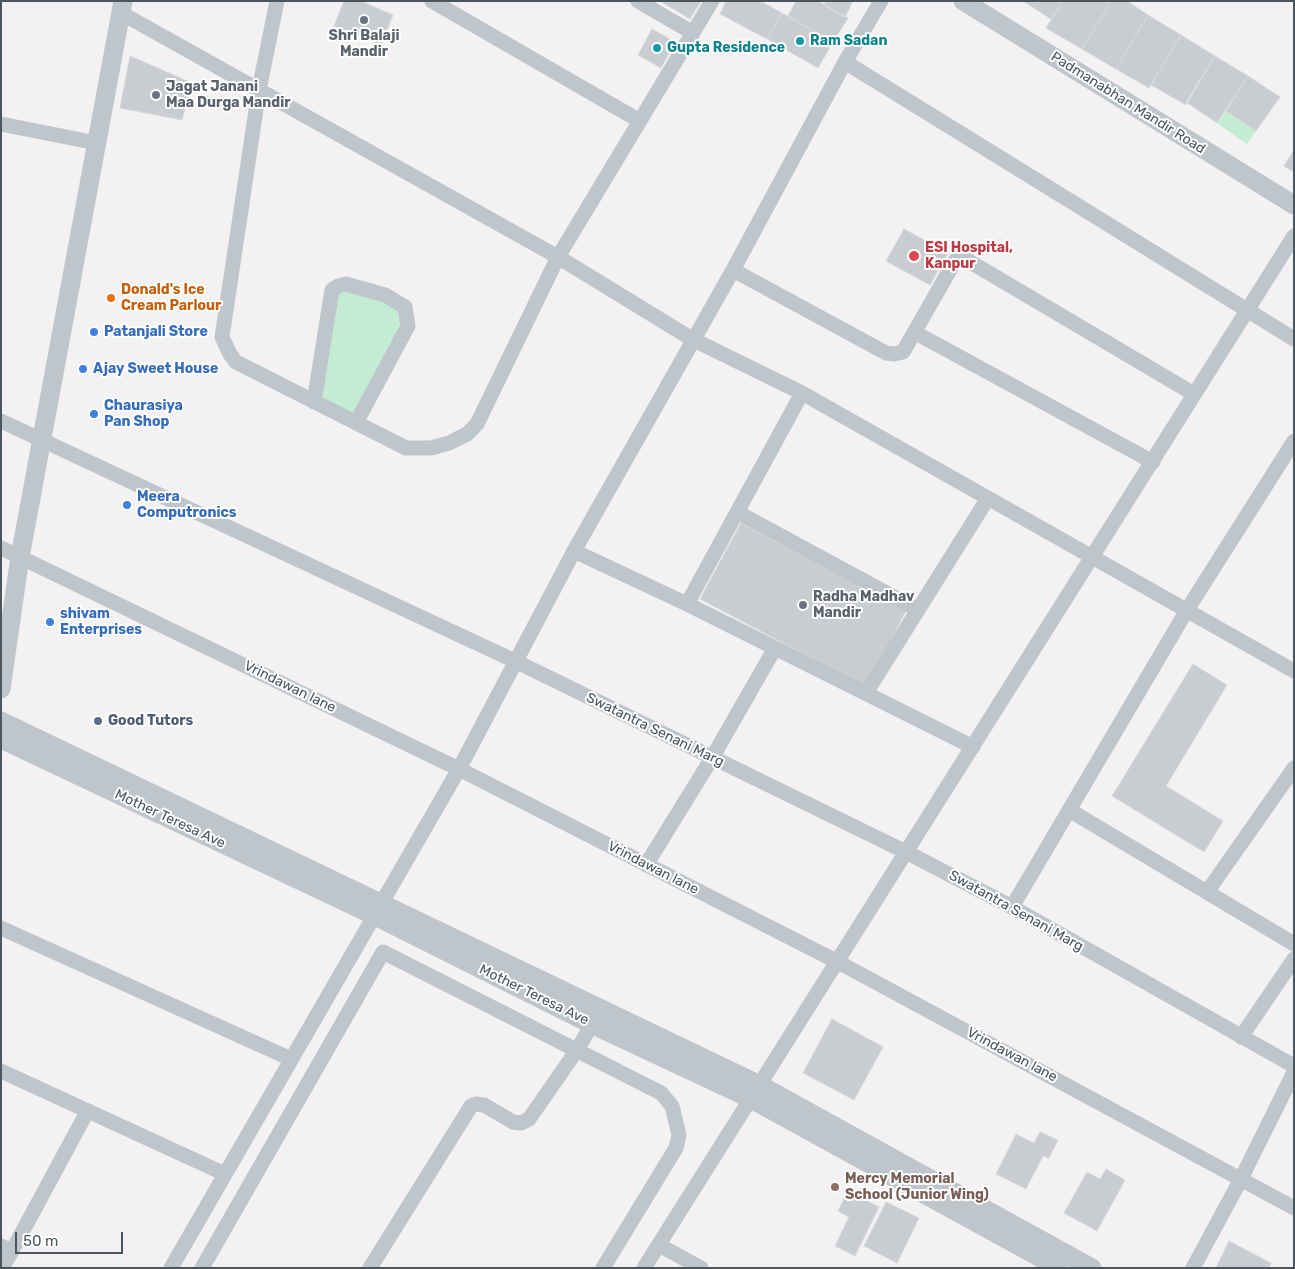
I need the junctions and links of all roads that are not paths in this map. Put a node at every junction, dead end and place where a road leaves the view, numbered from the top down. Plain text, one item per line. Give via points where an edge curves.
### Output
1 (277, 1) edge
2 (432, 1) edge
3 (638, 1) edge
4 (712, 1) edge
5 (881, 1) edge
6 (963, 1) edge
7 (122, 7) edge
8 (693, 33) junction
9 (845, 62) junction
10 (259, 90) junction
11 (640, 121) junction
12 (1, 124) edge
13 (97, 143) junction
14 (1294, 205) edge
15 (1294, 236) edge
16 (558, 257) junction
17 (733, 270) junction
18 (1246, 311) junction
19 (914, 332) junction
20 (692, 339) junction
21 (1294, 339) edge
22 (802, 393) junction
23 (1194, 394) junction
24 (314, 402) junction
25 (1, 421) edge
26 (356, 422) junction
27 (42, 438) junction
28 (1294, 441) edge
29 (1152, 462) junction
30 (988, 498) junction
31 (737, 512) junction
32 (1, 548) edge
33 (574, 551) junction
34 (1092, 556) junction
35 (20, 557) junction
36 (687, 604) junction
37 (918, 610) junction
38 (1187, 610) junction
39 (775, 648) junction
40 (515, 660) junction
41 (1294, 671) edge
42 (1, 689) edge
43 (866, 693) junction
44 (1, 721) edge
45 (1, 739) edge
46 (973, 747) junction
47 (712, 758) junction
48 (1294, 768) edge
49 (459, 769) junction
50 (1069, 810) junction
51 (906, 852) junction
52 (646, 865) junction
53 (1207, 892) junction
54 (1012, 907) junction
55 (378, 910) junction
56 (1, 928) edge
57 (1294, 944) edge
58 (1294, 959) edge
59 (838, 962) junction
60 (597, 1017) junction
61 (1241, 1037) junction
62 (577, 1050) junction
63 (291, 1059) junction
64 (1294, 1066) edge
65 (1, 1071) edge
66 (1294, 1072) edge
67 (756, 1092) junction
68 (87, 1112) junction
69 (225, 1174) junction
70 (1241, 1179) junction
71 (1294, 1208) edge
72 (659, 1245) junction
73 (7, 1248) edge
74 (2, 1268) edge
75 (171, 1268) edge
76 (202, 1268) edge
77 (370, 1268) edge
78 (603, 1268) edge
79 (644, 1268) edge
80 (701, 1268) edge
81 (1059, 1268) edge
82 (1092, 1268) edge
83 (1193, 1268) edge

1 - 10 street
2 - 11 street
3 - 8 street
4 - 8 street
5 - 9 street
6 - 14 street, Padmanabhan Mandir Road
7 - 10 street
7 - 13 street
8 - 11 street
9 - 17 street
9 - 18 street
10 - 16 street
10 - 24 street via 222,337 236,362
11 - 16 street
12 - 13 street
13 - 27 street
15 - 18 street
16 - 20 street
16 - 26 street via 477,424 467,434 431,448 406,448
17 - 19 street via 886,353 903,352
17 - 20 street
18 - 21 street
18 - 23 street
19 - 23 street via 955,261 967,260
19 - 29 street
20 - 22 street
20 - 33 street
22 - 30 street
22 - 31 street
23 - 29 street
24 - 26 street
24 - 26 street via 332,290 346,284 386,295 405,307 408,326
25 - 27 street, Swatantra Senani Marg
27 - 35 street
27 - 40 street, Swatantra Senani Marg
28 - 38 street
29 - 34 street
30 - 34 street
30 - 37 street
31 - 36 street
31 - 37 street
32 - 35 street, Vrindawan lane
33 - 36 street
33 - 40 street
34 - 38 street
34 - 46 street
35 - 42 street
35 - 49 street, Vrindawan lane
36 - 39 street
37 - 43 street
38 - 41 street
38 - 50 street
39 - 43 street
39 - 47 street
40 - 47 street, Swatantra Senani Marg
40 - 49 street
43 - 46 street
44 - 55 street
45 - 55 street, Mother Teresa Ave
46 - 51 street
47 - 51 street, Swatantra Senani Marg
47 - 52 street
48 - 53 street
49 - 52 street, Vrindawan lane
49 - 55 street
50 - 53 street
50 - 54 street
51 - 54 street, Swatantra Senani Marg
51 - 59 street
52 - 59 street, Vrindawan lane
53 - 57 street
54 - 61 street, Swatantra Senani Marg
55 - 60 street
55 - 63 street
56 - 63 street
58 - 61 street
59 - 67 street
59 - 70 street, Vrindawan lane
60 - 62 street
60 - 67 street
61 - 64 street, Swatantra Senani Marg
62 - 76 street via 383,952
62 - 77 street via 526,1121 513,1122 480,1104 471,1106
62 - 78 street via 661,1092 672,1106 678,1135 676,1148
63 - 69 street
65 - 68 street
66 - 70 street
67 - 72 street
67 - 81 street
67 - 82 street
68 - 69 street
68 - 73 street
69 - 75 street
70 - 71 street, Vrindawan lane
70 - 83 street
72 - 79 street
72 - 80 street
73 - 74 street

